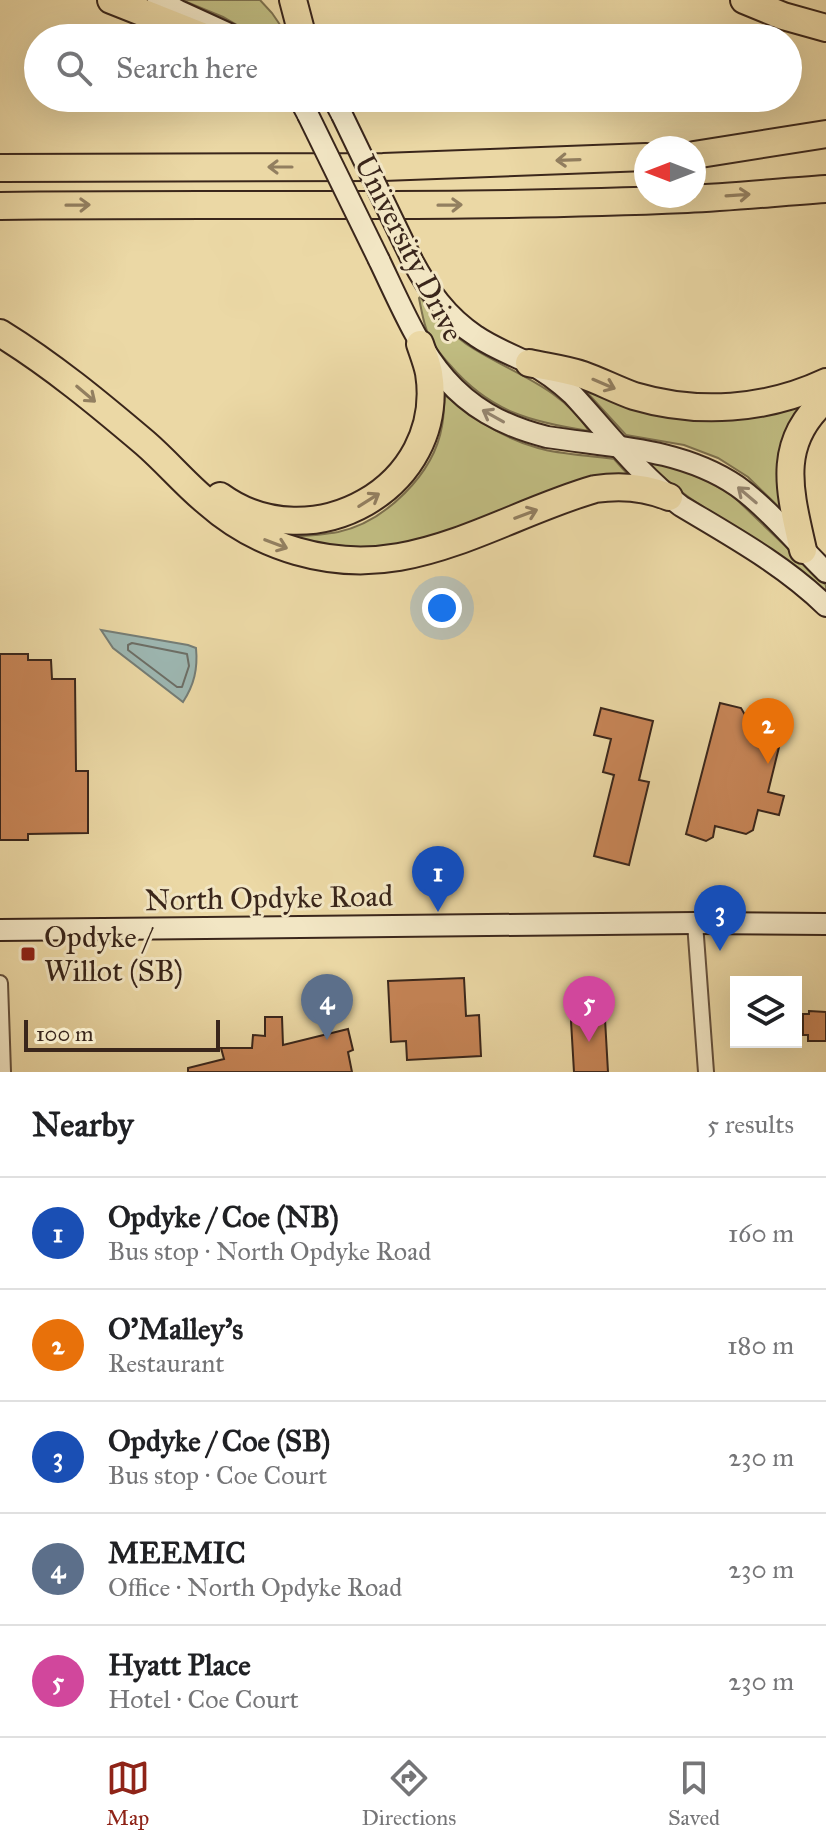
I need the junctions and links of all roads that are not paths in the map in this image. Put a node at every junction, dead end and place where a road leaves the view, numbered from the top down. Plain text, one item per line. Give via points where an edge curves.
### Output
1 (111, 0) edge
2 (158, 0) edge
3 (277, 0) edge
4 (293, 0) edge
5 (744, 0) edge
6 (172, 24) edge
7 (209, 24) edge
8 (294, 24) edge
9 (300, 24) edge
10 (826, 28) edge
11 (306, 112) edge
12 (341, 112) edge
13 (826, 134) edge
14 (826, 146) edge
15 (706, 153) edge
16 (706, 154) edge
17 (634, 157) edge
18 (0, 168) edge
19 (826, 189) edge
20 (0, 206) edge
21 (0, 333) edge
22 (420, 344) junction
23 (529, 363) junction
24 (826, 382) edge
25 (826, 399) edge
26 (148, 446) junction
27 (622, 448) junction
28 (669, 497) junction
29 (803, 550) junction
30 (826, 572) edge
31 (826, 606) edge
32 (695, 923) junction
33 (826, 924) edge
34 (0, 930) edge
35 (0, 983) edge
36 (3, 1072) edge
37 (706, 1072) edge

1 - 6 highway
2 - 7 main road
3 - 8 main road
4 - 9 highway
5 - 10 highway
11 - 22 main road, University Drive, bridge
12 - 23 main road, University Drive, bridge via 430,291 463,327
13 - 15 highway
14 - 16 highway
17 -> 18 highway via 383,167
20 -> 19 highway via 375,206 688,199
21 -> 26 highway via 66,378
26 -> 22 highway via 253,514 308,521 352,510 390,485 423,435 430,389
27 -> 22 main road, University Drive via 547,437 495,418 444,378
23 -> 24 highway via 648,400 698,407 770,401
23 - 27 main road, University Drive via 573,395
25 - 29 highway via 802,427 790,462 790,493
26 -> 28 highway via 206,502 243,529 286,548 348,559 429,550 595,489 617,486
27 - 28 main road, University Drive
29 -> 27 main road, University Drive via 752,498 719,474 680,458
28 - 31 main road, University Drive via 764,556
29 - 30 main road, University Drive
32 - 33 main road, North Opdyke Road
32 - 34 main road, North Opdyke Road
32 - 37 street
35 - 36 street

